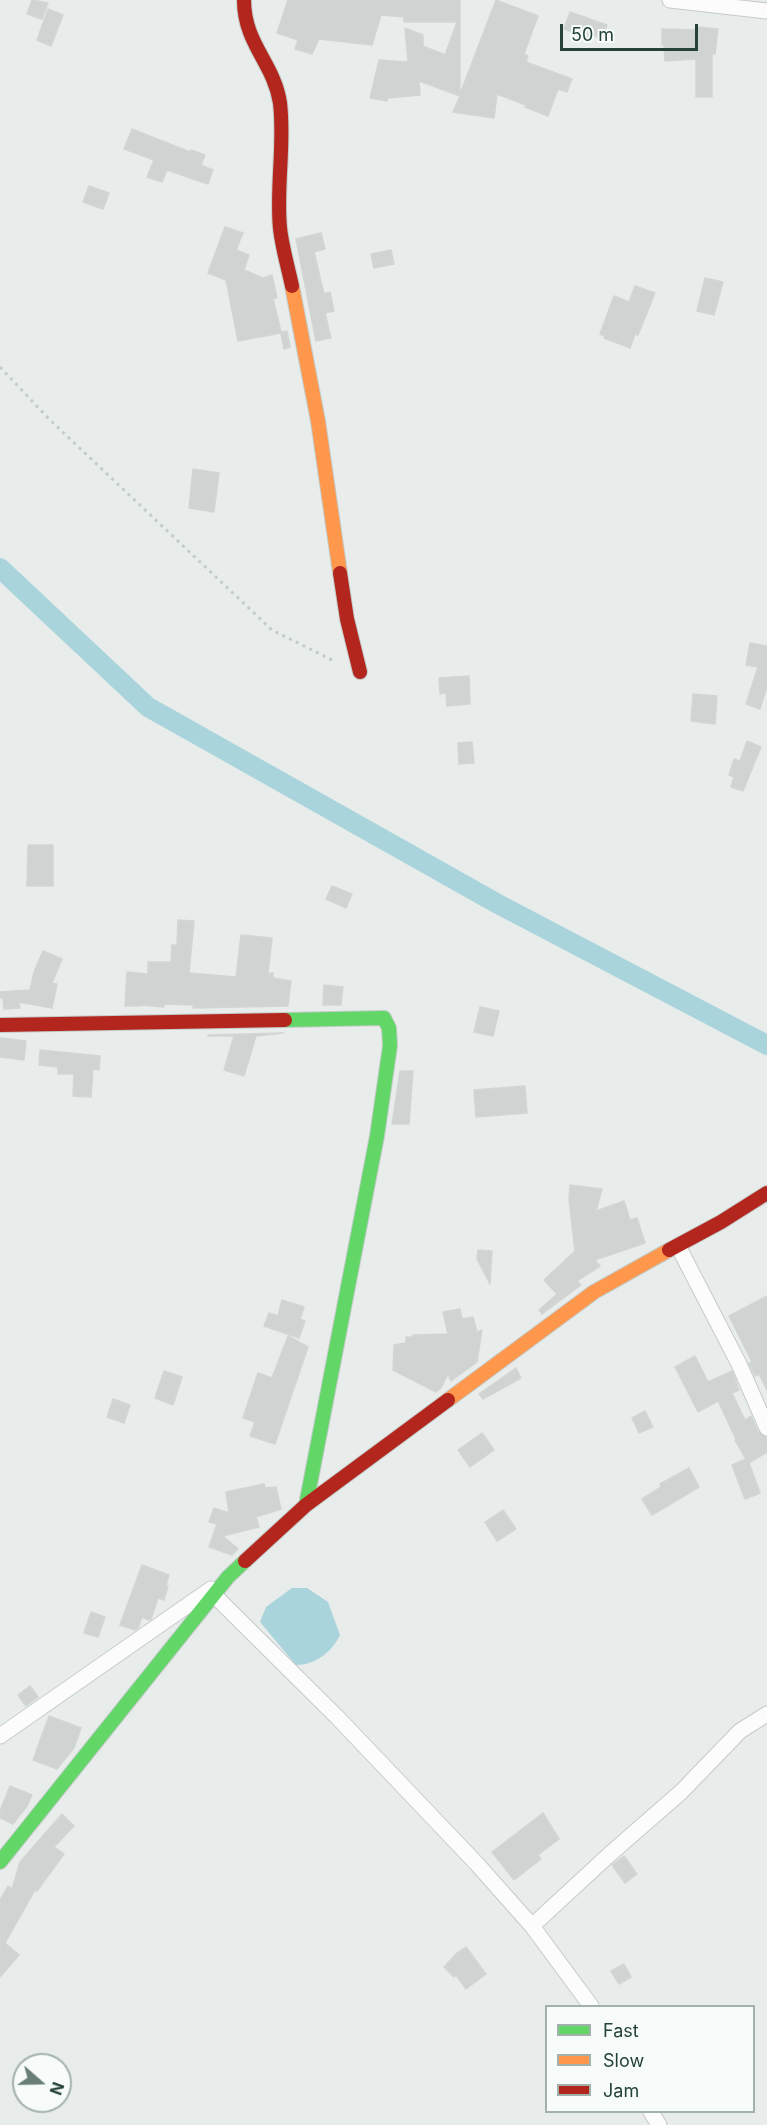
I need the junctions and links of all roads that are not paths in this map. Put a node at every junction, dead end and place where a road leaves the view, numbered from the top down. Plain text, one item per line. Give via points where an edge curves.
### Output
1 (244, 0) edge
2 (670, 0) edge
3 (767, 11) edge
4 (360, 672) road end
5 (0, 1025) edge
6 (767, 1193) edge
7 (678, 1246) junction
8 (767, 1428) edge
9 (306, 1505) junction
10 (228, 1577) junction
11 (213, 1594) junction
12 (767, 1714) edge
13 (0, 1736) edge
14 (0, 1862) edge
15 (532, 1926) junction
16 (590, 2005) edge

1 - 4 street via 250,36 278,94 280,227 318,421 347,619
2 - 3 street
5 - 9 street via 384,1018 390,1046 379,1124
6 - 7 street
7 - 8 street
7 - 9 street via 594,1292
9 - 10 street
10 - 11 street
10 - 13 street
11 - 14 street
11 - 15 street via 425,1808
12 - 15 street via 740,1731 681,1792
15 - 16 street

